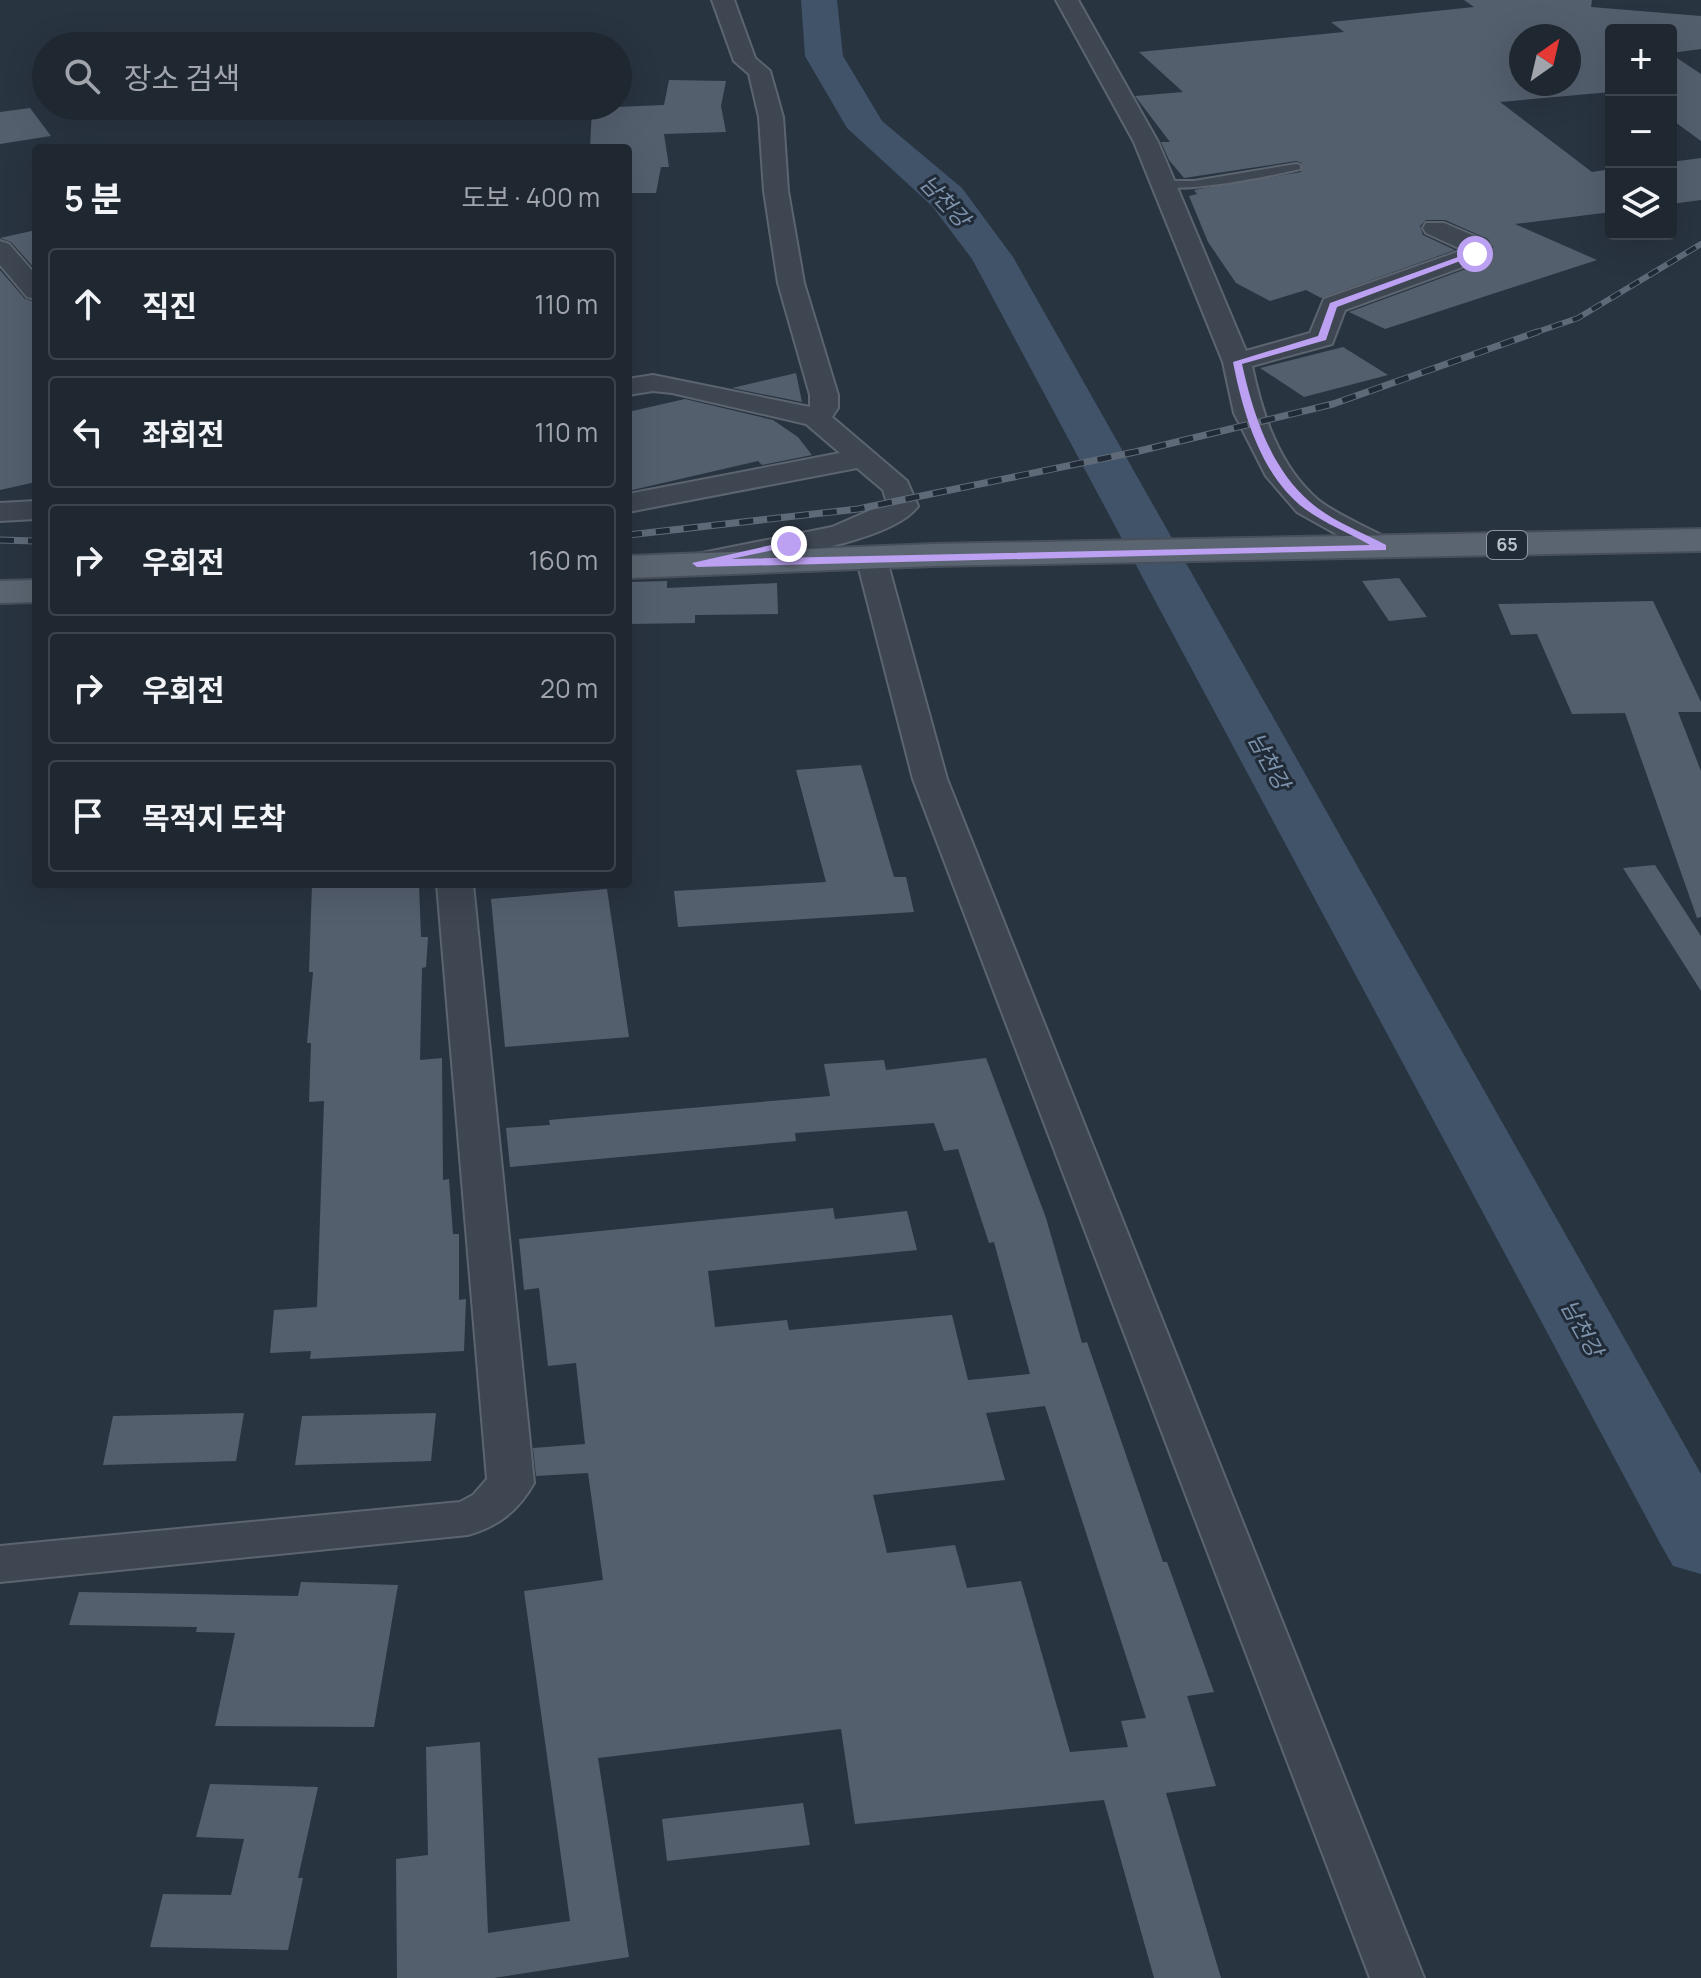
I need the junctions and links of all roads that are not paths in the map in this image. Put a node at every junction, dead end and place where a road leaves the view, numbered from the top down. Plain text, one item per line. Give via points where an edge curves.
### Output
1 (723, 0) edge
2 (1097, 0) edge
3 (1068, 1) edge
4 (1296, 167) dead end
5 (1163, 184) junction
6 (1435, 228) dead end
7 (0, 249) edge
8 (32, 286) edge
9 (1237, 362) junction
10 (632, 386) edge
11 (816, 418) junction
12 (861, 458) junction
13 (632, 502) edge
14 (32, 510) edge
15 (0, 512) edge
16 (1701, 540) edge
17 (1383, 548) junction
18 (871, 557) junction
19 (697, 563) junction
20 (632, 567) edge
21 (32, 591) edge
22 (0, 592) edge
23 (455, 888) edge
24 (0, 1564) edge
25 (1397, 1978) edge

1 - 11 street via 745,61 759,71 771,117 791,283 824,395 824,408
2 - 3 street
3 - 5 street via 1136,121
4 - 5 lane
5 - 9 street
6 - 9 street via 1477,246 1475,254 1333,305 1322,338 1309,344
7 - 8 street
9 - 17 street via 1248,413 1281,476 1308,506
10 - 11 street via 672,385
11 - 12 street
12 - 13 street
12 - 19 street via 897,487 903,506 894,517
14 - 15 street
16 - 17 main road, 65
17 - 18 main road, 65
18 - 19 main road, 65
18 - 25 street via 930,779
19 - 20 main road, 65
21 - 22 main road
23 - 24 street via 511,1483 490,1507 468,1518

